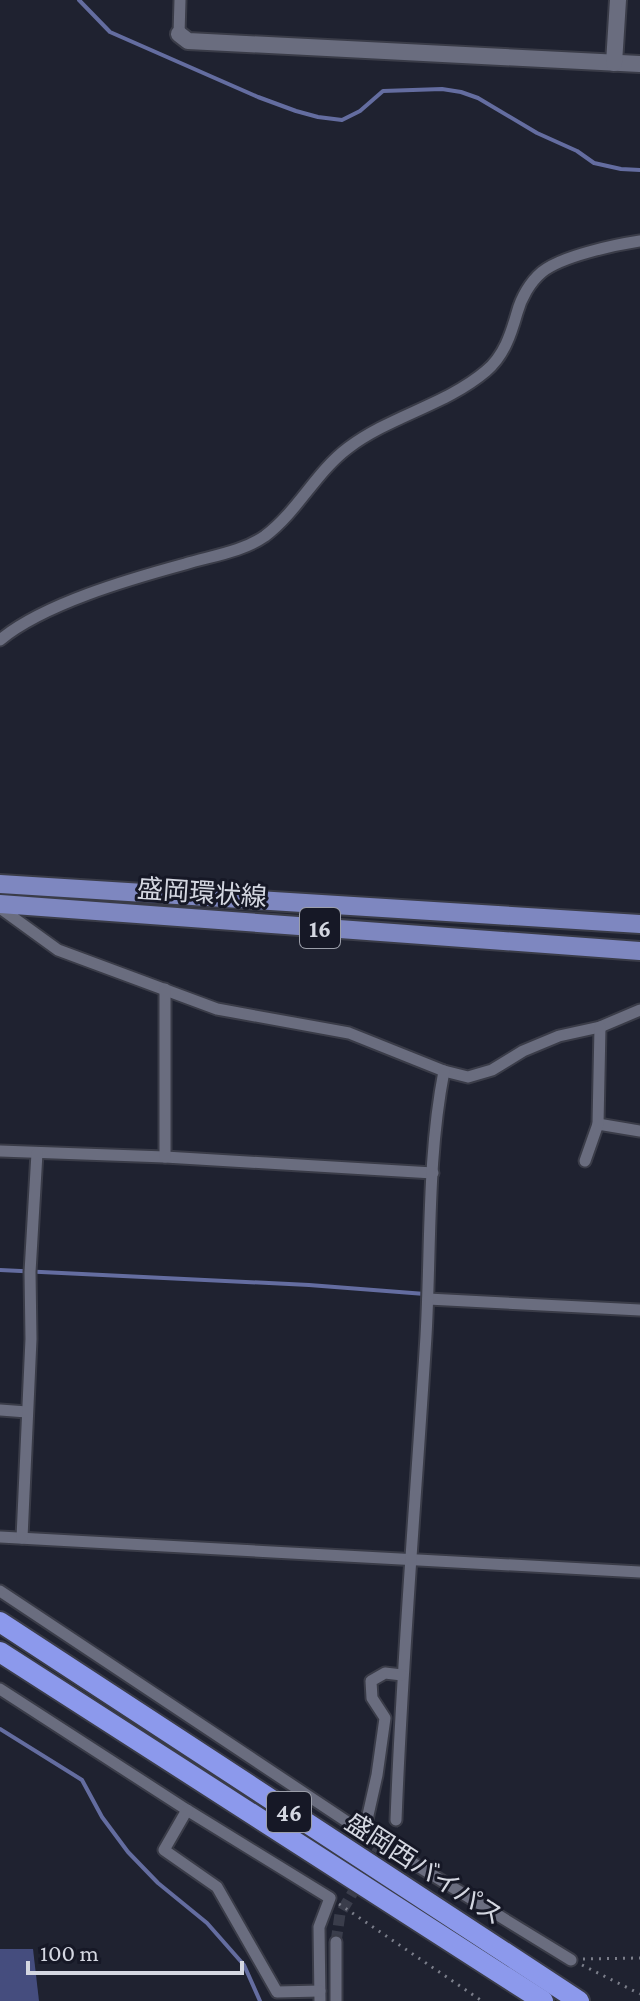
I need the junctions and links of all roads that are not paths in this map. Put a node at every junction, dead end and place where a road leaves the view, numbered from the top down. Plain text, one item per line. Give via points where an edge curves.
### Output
1 (180, 0) edge
2 (618, 0) edge
3 (179, 34) joint
4 (614, 63) junction
5 (640, 64) edge
6 (640, 241) edge
7 (0, 640) edge
8 (0, 884) edge
9 (0, 906) edge
10 (640, 924) edge
11 (640, 951) edge
12 (165, 989) junction
13 (640, 1010) edge
14 (600, 1027) junction
15 (444, 1071) junction
16 (598, 1124) junction
17 (640, 1131) edge
18 (0, 1151) edge
19 (37, 1153) junction
20 (165, 1157) junction
21 (585, 1161) dead end
22 (433, 1173) junction
23 (428, 1299) junction
24 (640, 1310) edge
25 (0, 1410) edge
26 (27, 1412) junction
27 (0, 1537) edge
28 (22, 1538) junction
29 (412, 1558) junction
30 (640, 1572) edge
31 (0, 1591) edge
32 (0, 1622) edge
33 (0, 1652) edge
34 (402, 1675) junction
35 (0, 1689) edge
36 (187, 1810) junction
37 (396, 1820) tunnel mouth
38 (364, 1833) junction
39 (336, 1942) tunnel mouth
40 (571, 1960) road end
41 (320, 1996) edge
42 (336, 2001) edge
43 (543, 2001) edge
44 (579, 2001) edge

1 - 3 street
2 - 4 street
3 - 4 street via 188,41
4 - 5 street
6 - 7 street via 607,246 546,269 524,293 506,347 488,370 350,446 263,537 73,601
8 - 10 main road, 盛岡環状線 / 16
9 - 11 main road, 盛岡環状線 / 16
9 - 12 street via 58,950
12 - 15 street via 217,1009 349,1033
12 - 20 street
13 - 14 street
14 - 15 street via 559,1036 468,1077
14 - 16 street
15 - 22 street
16 - 17 street
16 - 21 street
18 - 19 street
19 - 20 street
19 - 26 street
20 - 22 street
22 - 23 street
23 - 24 street
23 - 29 street
25 - 26 street
26 - 28 street
27 - 28 street
28 - 29 street
29 - 30 street
29 - 34 street
31 - 38 street
32 - 44 highway, 盛岡西バイパス / 46
33 - 43 highway, 盛岡西バイパス / 46
34 - 37 street
34 - 38 street via 385,1673 371,1681 372,1698 385,1718
35 - 36 street
36 - 41 street via 330,1898 319,1927
36 - 41 street via 164,1850 217,1887 277,1992
38 - 40 street
39 - 42 street

